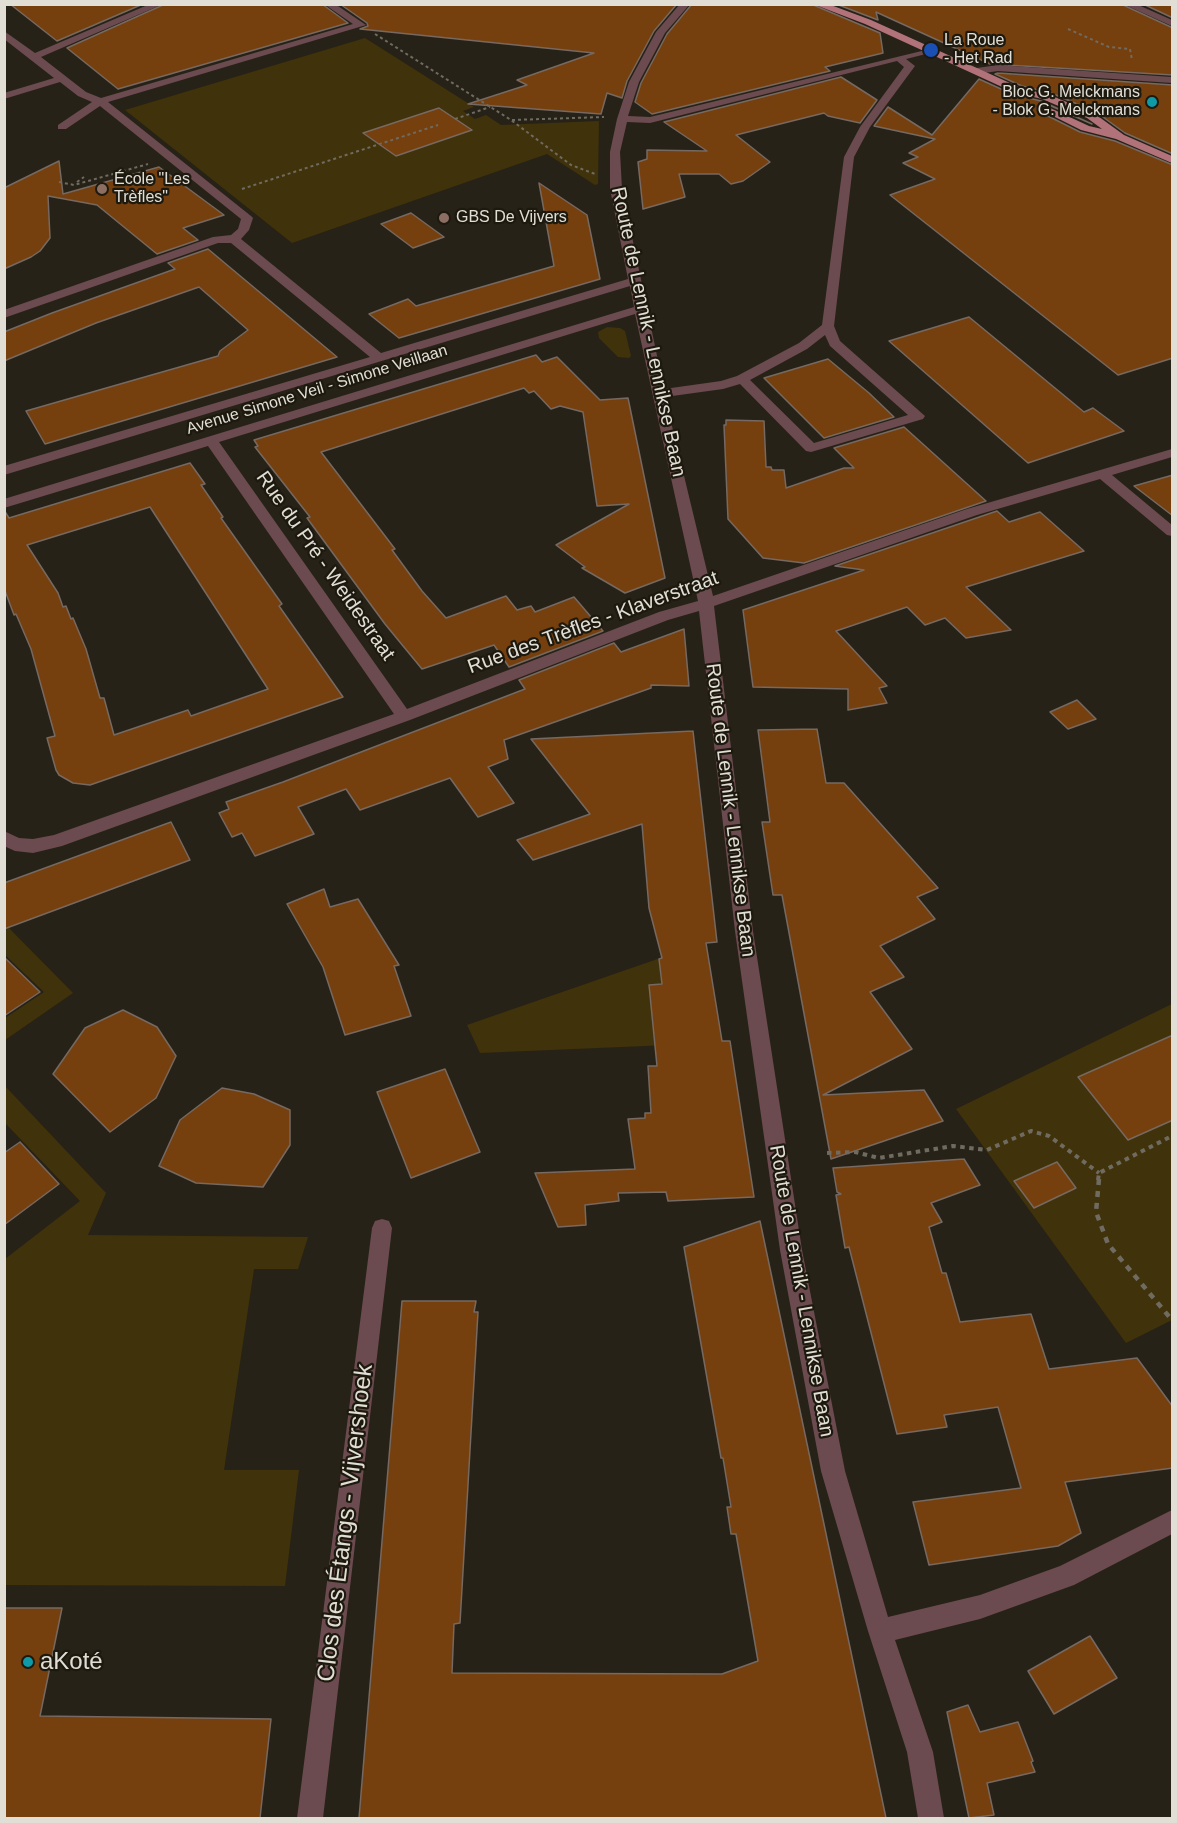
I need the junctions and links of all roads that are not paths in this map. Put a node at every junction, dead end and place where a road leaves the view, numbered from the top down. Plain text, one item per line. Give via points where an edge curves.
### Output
1 (159, 4) edge
2 (328, 4) edge
3 (686, 4) edge
4 (817, 4) edge
5 (843, 4) edge
6 (1127, 4) edge
7 (867, 22) junction
8 (1173, 24) edge
9 (4, 34) edge
10 (930, 50) junction
11 (33, 57) junction
12 (900, 59) junction
13 (977, 71) junction
14 (64, 78) junction
15 (1173, 80) edge
16 (4, 96) edge
17 (100, 101) junction
18 (622, 118) junction
19 (62, 127) dead end
20 (1173, 160) edge
21 (234, 238) junction
22 (183, 250) junction
23 (634, 281) junction
24 (4, 303) edge
25 (640, 309) junction
26 (4, 314) edge
27 (828, 326) junction
28 (378, 358) junction
29 (742, 379) junction
30 (658, 394) junction
31 (211, 440) junction
32 (1173, 453) edge
33 (4, 471) edge
34 (1101, 473) junction
35 (4, 504) edge
36 (1173, 532) edge
37 (705, 603) junction
38 (404, 716) junction
39 (4, 837) edge
40 (382, 1228) dead end
41 (1173, 1522) edge
42 (880, 1631) junction
43 (310, 1818) edge
44 (932, 1818) edge

1 - 11 street
2 - 17 street via 361,25
3 - 18 street, Route de Lennik - Lennikse Baan via 642,62
4 - 7 main road
5 - 7 main road
6 - 8 street
7 - 10 main road
9 - 11 street
10 - 12 street
10 - 13 main road
11 - 14 street
12 - 18 street via 650,120
12 - 27 street via 910,66 865,127 849,157
13 - 15 street via 998,68
13 - 20 main road via 1074,123
14 - 16 street
14 - 17 street via 82,94
17 - 19 street
17 - 21 street via 248,219
18 - 23 street, Route de Lennik - Lennikse Baan via 615,152 616,185
21 - 22 street
21 - 28 street
22 - 24 street via 143,253
22 - 26 street
23 - 25 street, Route de Lennik - Lennikse Baan
23 - 28 street, Avenue Simone Veil - Simone Veillaan
25 - 30 street, Route de Lennik - Lennikse Baan
25 - 31 street, Avenue Simone Veil - Simone Veillaan
27 - 29 street via 803,346
27 - 29 street via 834,344 918,416 811,448
28 - 33 street, Avenue Simone Veil - Simone Veillaan
29 - 30 street
30 - 37 street, Route de Lennik - Lennikse Baan
31 - 35 street, Avenue Simone Veil - Simone Veillaan
31 - 38 street, Rue du Pré - Weidestraat
32 - 34 street, Rue des Trèfles - Klaverstraat
34 - 36 street
34 - 37 street, Rue des Trèfles - Klaverstraat via 972,512
37 - 38 street, Rue des Trèfles - Klaverstraat
37 - 42 street, Route de Lennik - Lennikse Baan via 744,931 791,1250 833,1472
38 - 39 street, Rue des Trèfles - Klaverstraat via 56,841 33,846 15,844
40 - 43 street, Clos des Étangs - Vijvershoek
41 - 42 street via 1065,1576 980,1607
42 - 44 street, Route de Lennik - Lennikse Baan via 920,1752

